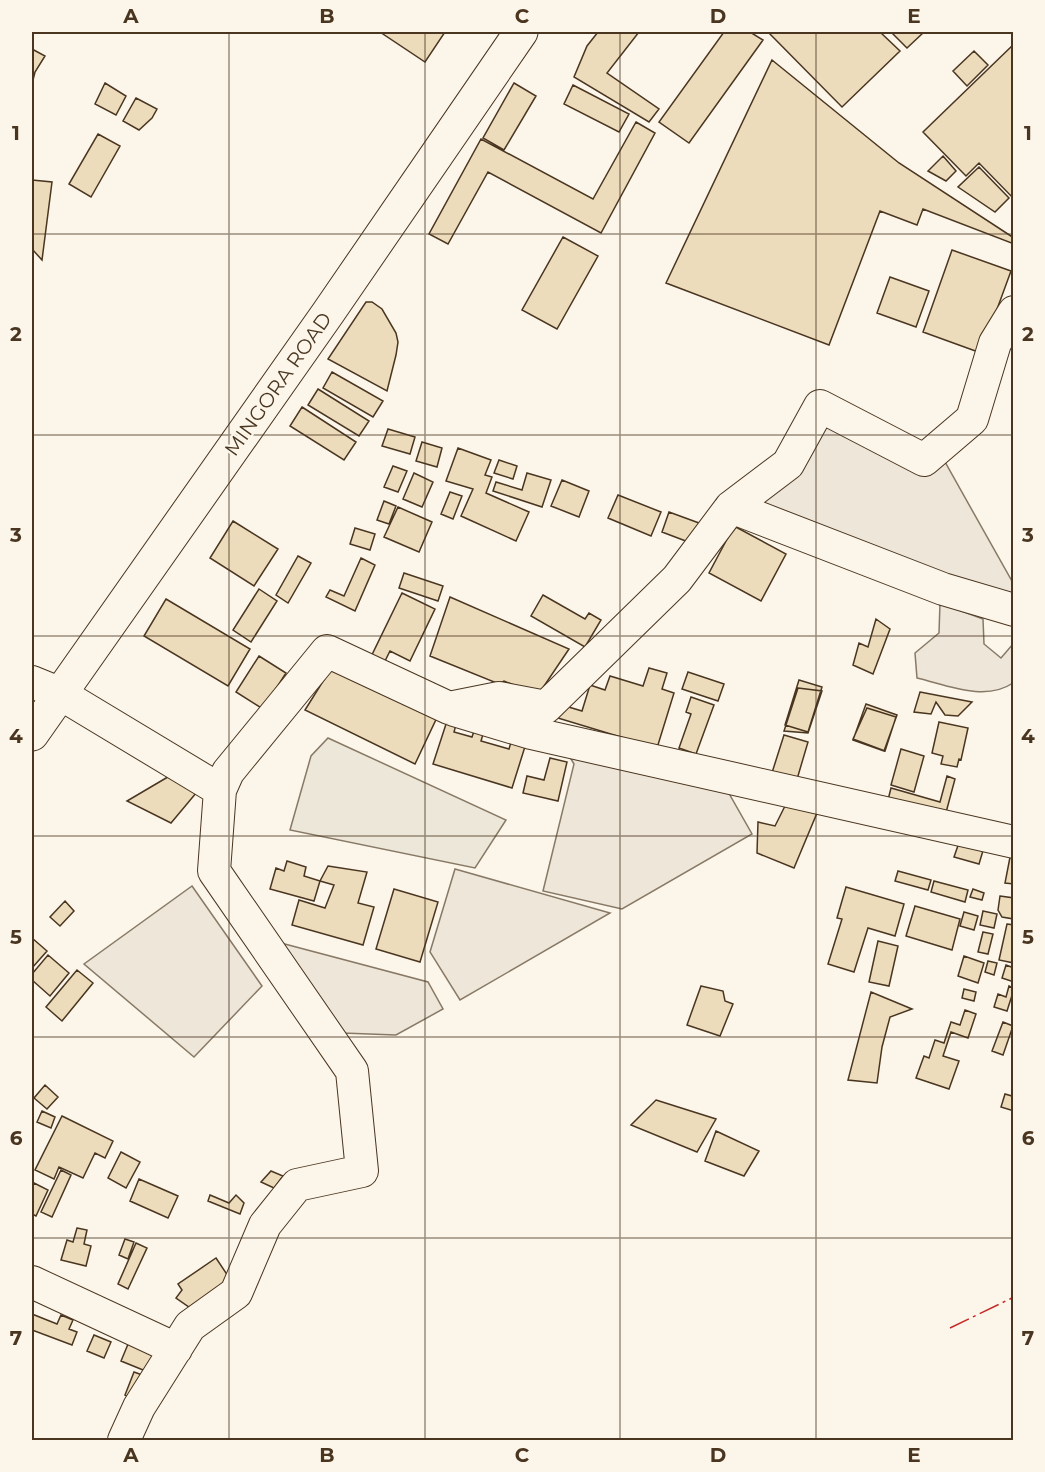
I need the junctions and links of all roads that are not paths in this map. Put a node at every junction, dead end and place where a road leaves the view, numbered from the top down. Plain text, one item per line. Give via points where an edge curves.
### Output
1 (521, 32) edge
2 (1014, 312) edge
3 (731, 507) junction
4 (1014, 610) edge
5 (45, 688) edge
6 (449, 708) junction
7 (32, 734) edge
8 (220, 790) junction
9 (1014, 842) edge
10 (32, 1282) edge
11 (176, 1349) junction
12 (124, 1440) edge

1 - 5 main road, MINGORA ROAD via 321,322
2 - 3 street via 995,343 972,419 924,460 820,406 788,464
3 - 4 street via 943,590
3 - 6 street via 677,579 546,707 499,698
5 - 7 main road, MINGORA ROAD
5 - 8 street
6 - 8 street via 327,651 228,772
6 - 9 street via 531,733
8 - 11 street via 214,872 352,1071 362,1171 297,1185 265,1225 236,1293 190,1326
10 - 11 street
11 - 12 street via 139,1407

